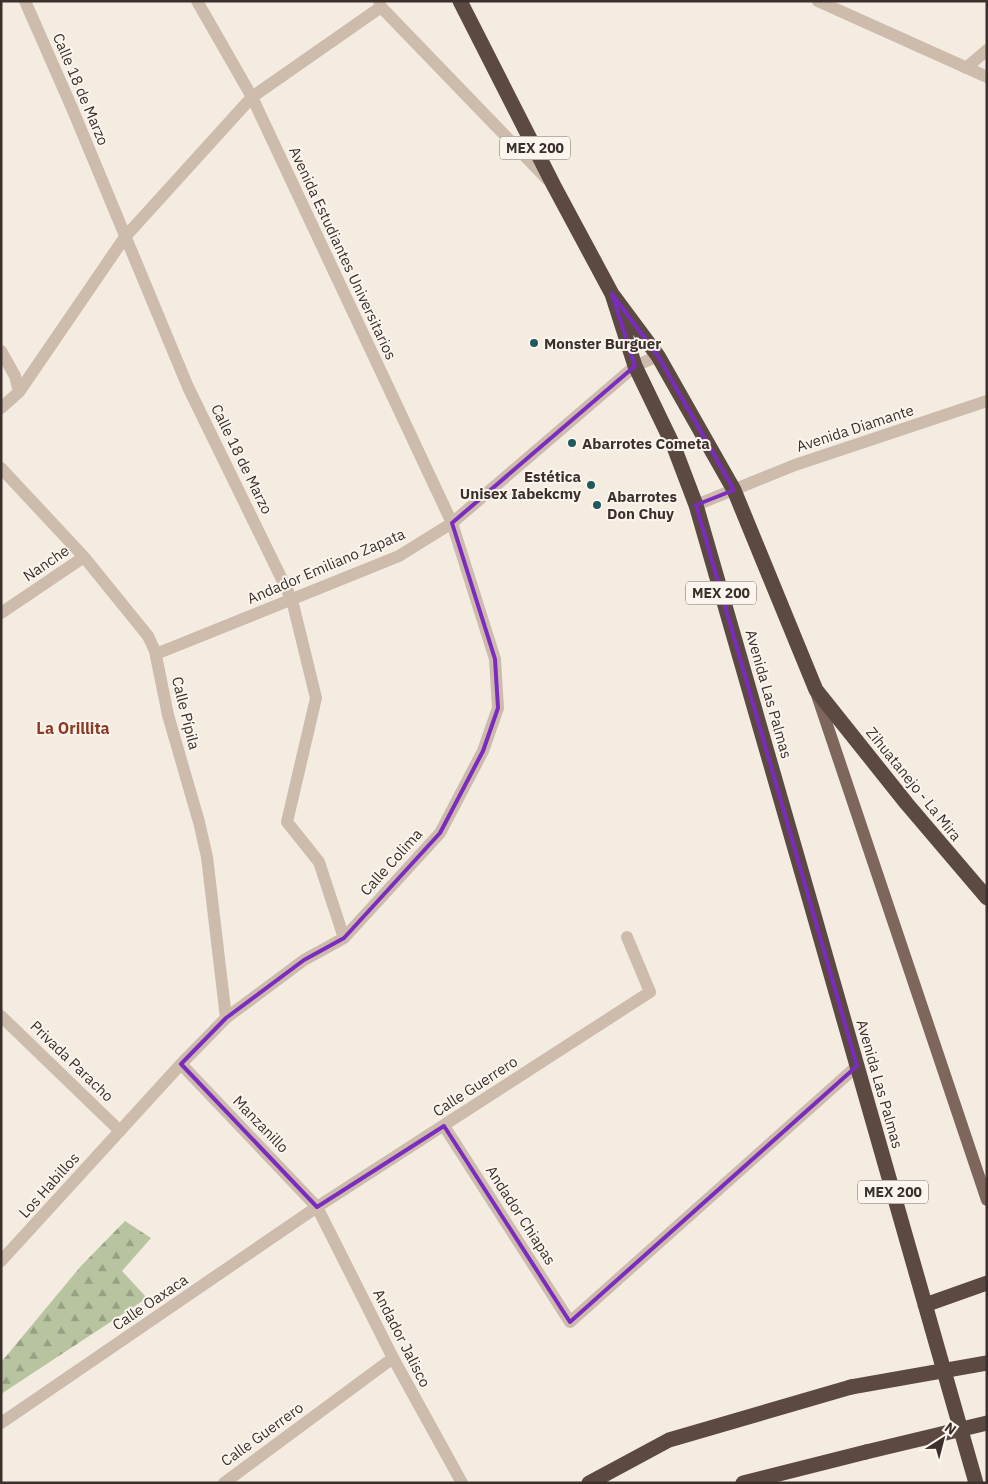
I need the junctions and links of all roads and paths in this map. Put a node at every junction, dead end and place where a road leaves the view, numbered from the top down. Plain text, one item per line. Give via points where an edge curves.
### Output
1 (25, 1) edge
2 (197, 1) edge
3 (460, 1) edge
4 (818, 1) edge
5 (380, 4) edge
6 (987, 50) edge
7 (966, 68) junction
8 (987, 77) edge
9 (252, 97) junction
10 (554, 186) junction
11 (125, 237) junction
12 (612, 294) junction
13 (1, 351) edge
14 (658, 356) junction
15 (635, 366) junction
16 (20, 392) junction
17 (987, 401) edge
18 (1, 408) edge
19 (1, 468) edge
20 (734, 490) junction
21 (696, 505) junction
22 (452, 523) junction
23 (84, 557) junction
24 (292, 600) junction
25 (1, 613) edge
26 (156, 654) junction
27 (816, 690) junction
28 (987, 898) edge
29 (627, 937) dead end
30 (344, 938) junction
31 (1, 1016) edge
32 (226, 1018) junction
33 (181, 1064) junction
34 (857, 1066) junction
35 (444, 1126) junction
36 (120, 1130) junction
37 (987, 1200) edge
38 (317, 1207) junction
39 (1, 1261) edge
40 (987, 1283) edge
41 (925, 1305) junction
42 (392, 1358) junction
43 (987, 1363) edge
44 (1, 1423) edge
45 (987, 1423) edge
46 (224, 1483) edge
47 (462, 1483) edge
48 (589, 1483) edge
49 (743, 1483) edge
50 (976, 1483) edge

1 - 11 street, Calle 18 de Marzo
2 - 9 street, Avenida Estudiantes Universitarios
3 - 10 highway, MEX 200
4 - 7 street
5 - 9 street
5 - 10 street
6 - 7 street
7 - 8 street
9 - 11 street
9 - 22 street, Avenida Estudiantes Universitarios
10 - 12 highway, MEX 200
11 - 16 street
11 - 24 street, Calle 18 de Marzo via 188,387
12 - 14 highway, MEX 200
12 - 15 highway, Avenida Las Palmas / MEX 200
13 - 16 street
14 - 15 street, Andador Emiliano Zapata
14 - 20 highway, MEX 200
15 - 21 highway, Avenida Las Palmas / MEX 200 via 674,447
15 - 22 street, Andador Emiliano Zapata
16 - 18 street
17 - 20 street, Avenida Diamante via 795,465
19 - 23 street, Calle Pípila
20 - 21 street, Avenida Diamante
20 - 27 highway, MEX 200
21 - 34 highway, Avenida Las Palmas / MEX 200
22 - 24 street, Andador Emiliano Zapata via 399,556
22 - 30 street, Calle Colima via 495,659 498,708 483,751 440,833
23 - 25 street, Nanche
23 - 26 street, Calle Pípila via 148,636
24 - 26 street, Andador Emiliano Zapata
24 - 30 street, Calle 18 de Marzo via 316,698 287,822 319,862
26 - 32 street, Calle Pípila via 168,715 207,858
27 - 28 highway, Zihuatanejo - La Mira / MEX 200 via 906,804
27 - 37 main road
29 - 35 street, Calle Guerrero via 650,992
30 - 32 street, Calle Colima via 304,960
31 - 36 street, Privada Paracho
32 - 33 street, Calle Colima
33 - 36 street, Calle Colima
33 - 38 street, Manzanillo
34 - 35 street, Andador Chiapas via 570,1322
34 - 41 highway, Avenida Las Palmas / MEX 200
35 - 38 street, Calle Guerrero
36 - 39 street, Los Habillos
38 - 42 street, Andador Jalisco
38 - 44 street, Calle Oaxaca
40 - 41 highway
41 - 50 highway, Avenida Las Palmas / MEX 200
42 - 46 street, Calle Guerrero
42 - 47 street, Andador Jalisco
43 - 48 highway, bridge via 851,1387 670,1440
45 - 49 highway, bridge

